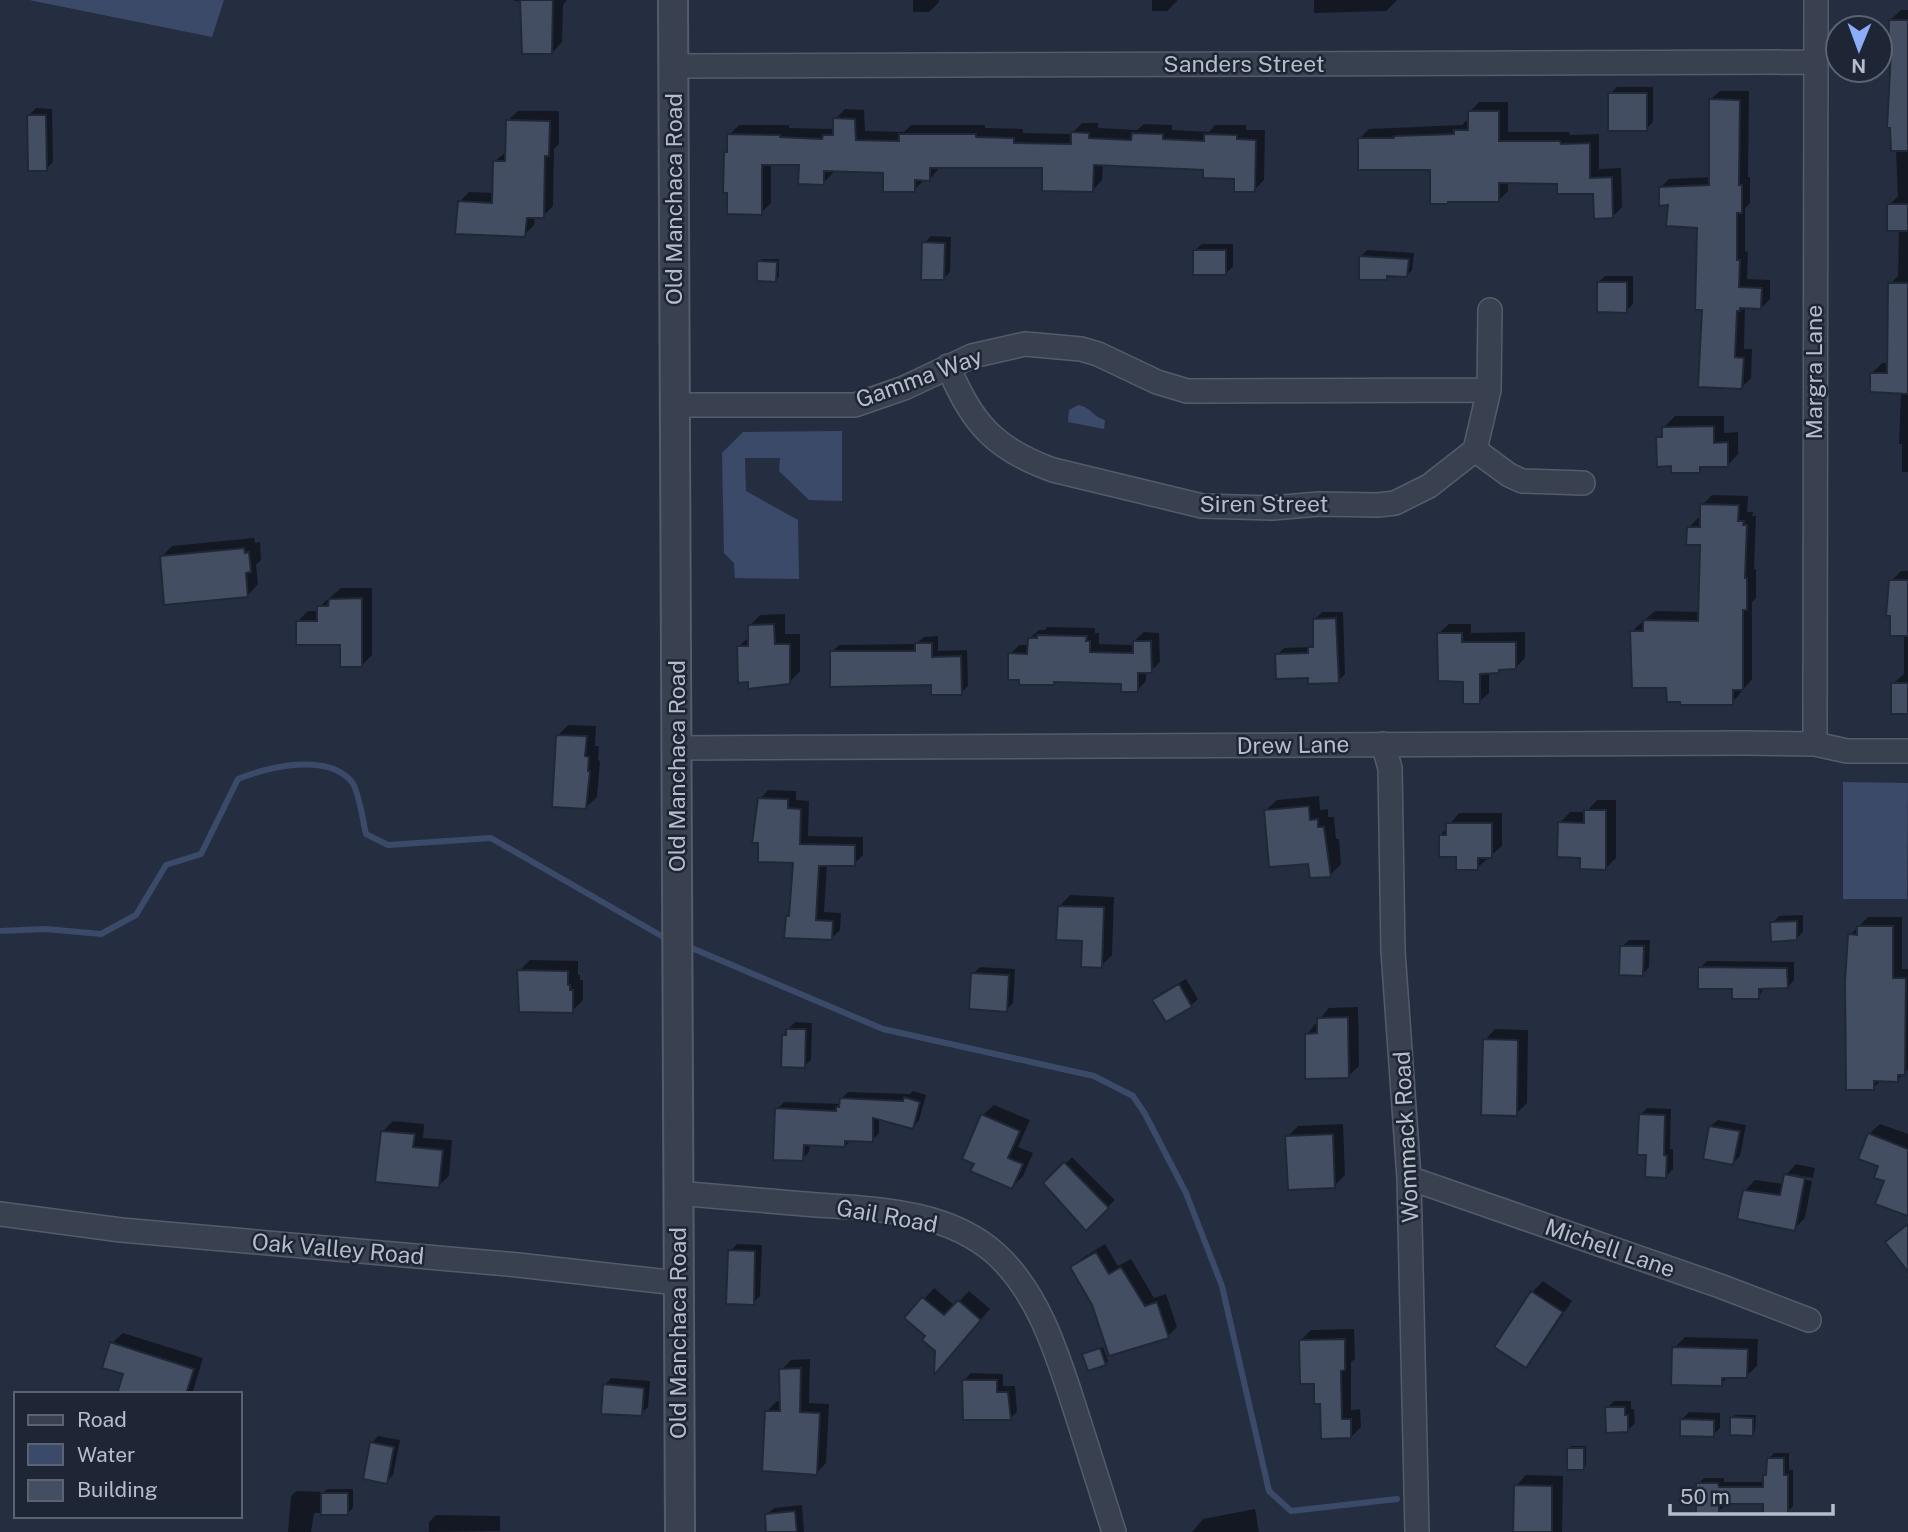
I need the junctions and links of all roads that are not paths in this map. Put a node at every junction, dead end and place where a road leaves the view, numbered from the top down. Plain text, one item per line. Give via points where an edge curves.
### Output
1 (673, 0) edge
2 (1816, 0) edge
3 (1815, 62) junction
4 (674, 66) junction
5 (1490, 310) dead end
6 (948, 366) junction
7 (1489, 390) junction
8 (676, 405) junction
9 (1475, 450) junction
10 (1583, 483) dead end
11 (1383, 744) junction
12 (1815, 744) junction
13 (677, 748) junction
14 (1908, 751) edge
15 (1409, 1178) junction
16 (677, 1194) junction
17 (0, 1214) edge
18 (677, 1283) junction
19 (1809, 1320) dead end
20 (680, 1532) edge
21 (1114, 1532) edge
22 (1417, 1532) edge

1 - 4 street, Old Manchaca Road
2 - 3 street, Margra Lane
3 - 4 street, Sanders Street
3 - 12 street, Margra Lane
4 - 8 street, Old Manchaca Road
5 - 7 street
6 - 7 street, Gamma Way via 1025,344 1053,345 1098,354 1187,391
6 - 8 street, Gamma Way via 856,405
6 - 9 street, Siren Street via 971,413 1011,451 1053,470 1202,506 1395,503 1429,486
7 - 9 street
8 - 13 street, Old Manchaca Road
9 - 10 street via 1522,481
11 - 12 street, Drew Lane
11 - 13 street, Drew Lane
11 - 15 street, Wommack Road via 1390,768 1393,951
12 - 14 street, Drew Lane via 1847,751
13 - 16 street, Old Manchaca Road
15 - 19 street, Michell Lane
15 - 22 street, Wommack Road
16 - 18 street, Old Manchaca Road
16 - 21 street, Gail Road via 916,1216 943,1223 995,1254 1014,1273 1046,1327
17 - 18 street, Oak Valley Road via 121,1230
18 - 20 street, Old Manchaca Road

